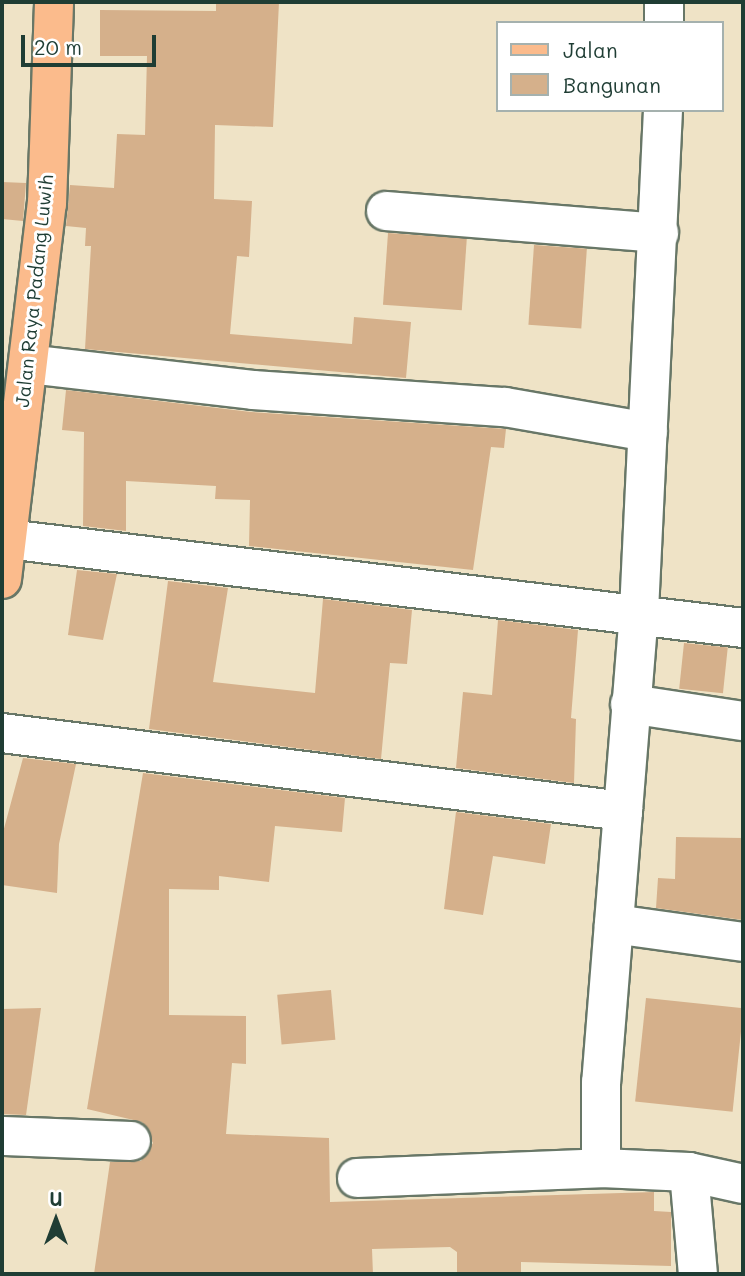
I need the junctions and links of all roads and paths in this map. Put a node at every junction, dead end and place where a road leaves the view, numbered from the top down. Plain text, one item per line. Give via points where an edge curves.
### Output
1 (53, 2) edge
2 (664, 2) edge
3 (664, 21) edge
4 (663, 112) edge
5 (386, 211) dead end
6 (659, 233) junction
7 (28, 365) junction
8 (648, 432) junction
9 (7, 539) junction
10 (2, 579) edge
11 (639, 612) junction
12 (743, 628) edge
13 (630, 704) junction
14 (743, 721) edge
15 (2, 733) edge
16 (623, 811) junction
17 (614, 924) junction
18 (743, 942) edge
19 (2, 1136) edge
20 (131, 1142) dead end
21 (601, 1168) junction
22 (689, 1172) junction
23 (357, 1178) dead end
24 (743, 1184) edge
25 (698, 1274) edge

1 - 7 main road, Jalan Raya Padang Luwih via 47,204
2 - 3 street
4 - 6 street
5 - 6 street
6 - 8 street
7 - 8 street via 253,390 505,407
7 - 9 main road, Jalan Raya Padang Luwih
8 - 11 street
9 - 10 main road, Jalan Raya Padang Luwih
9 - 11 street
11 - 12 street
11 - 13 street
13 - 14 street
13 - 16 street
15 - 16 street
16 - 17 street
17 - 18 street
17 - 21 street
19 - 20 street
21 - 22 street
21 - 23 street
22 - 24 street
22 - 25 street

